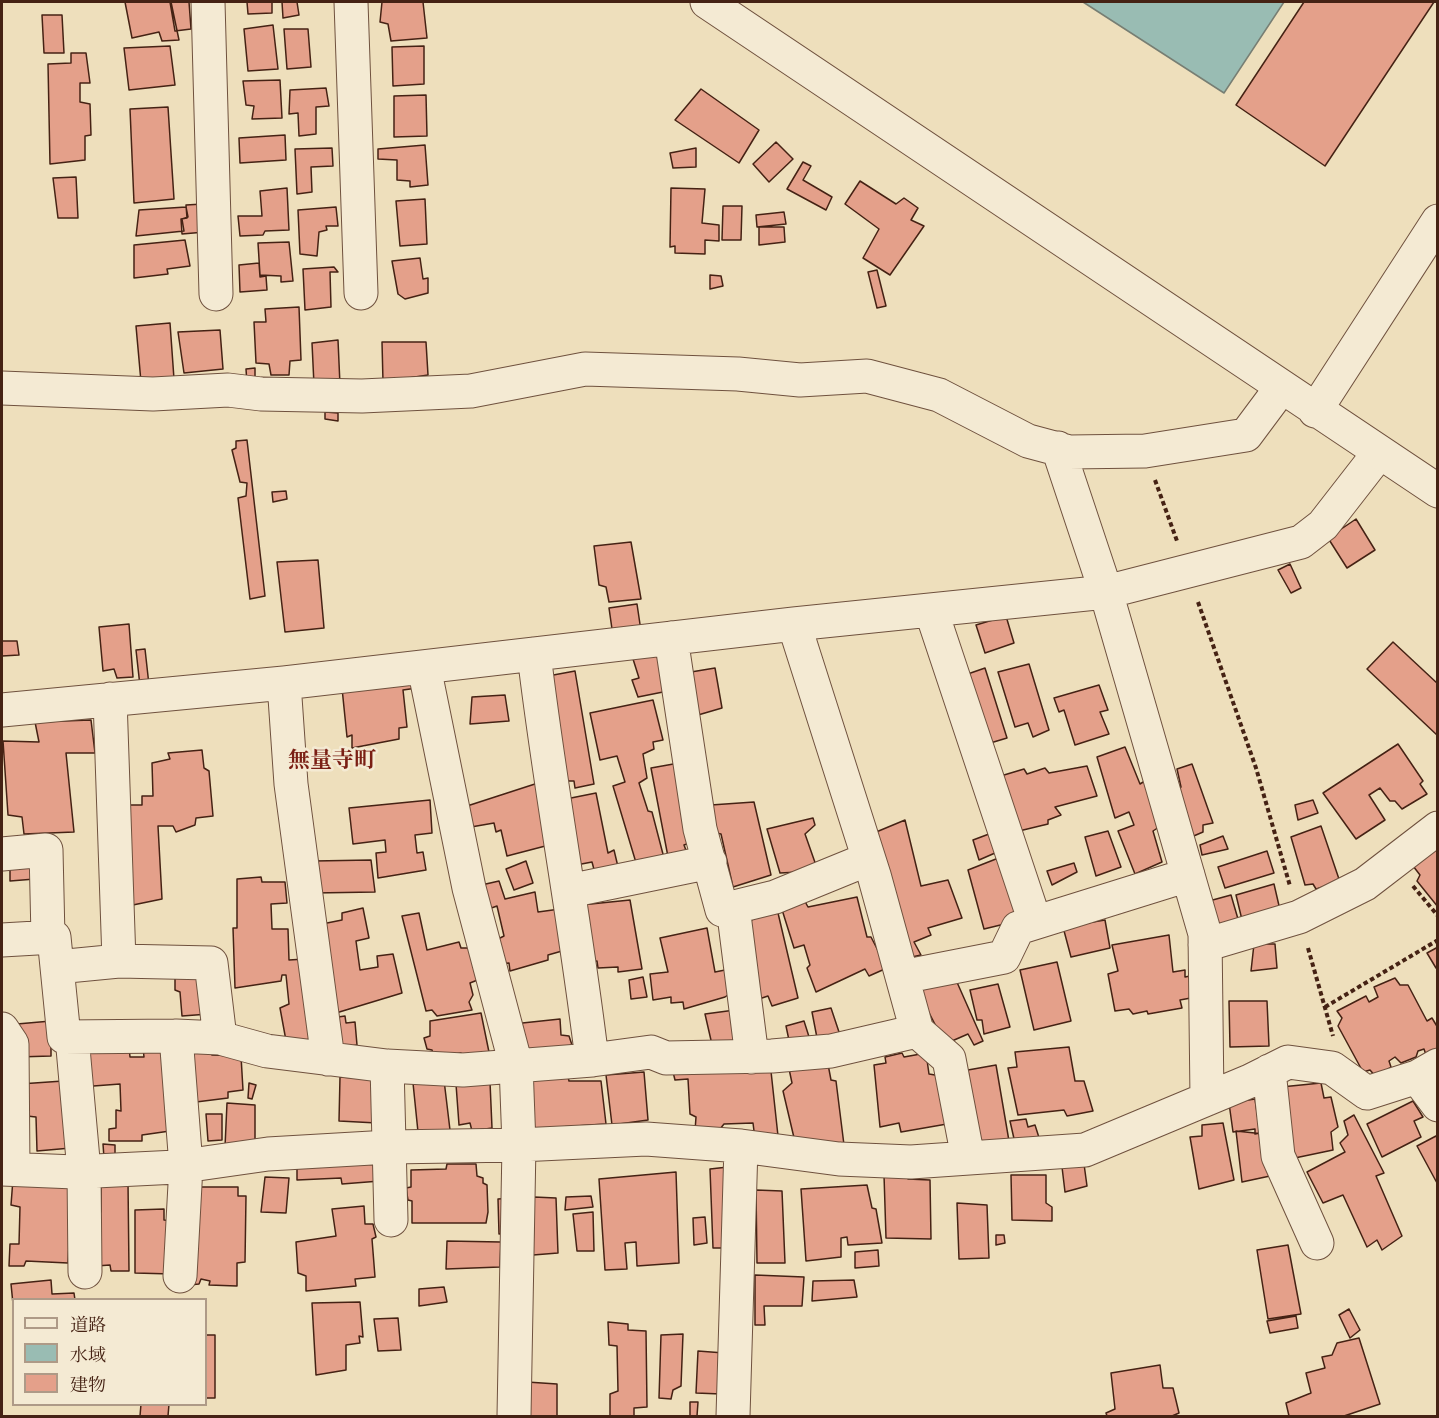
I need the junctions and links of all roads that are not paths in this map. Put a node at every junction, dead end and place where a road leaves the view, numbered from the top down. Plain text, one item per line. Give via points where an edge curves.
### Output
1 (208, 2) edge
2 (351, 2) edge
3 (707, 2) edge
4 (1437, 221) edge
5 (361, 293) dead end
6 (216, 294) dead end
7 (2, 388) edge
8 (1281, 388) junction
9 (1315, 411) junction
10 (1058, 448) junction
11 (1379, 453) junction
12 (1437, 491) edge
13 (1106, 592) junction
14 (931, 610) junction
15 (794, 624) junction
16 (671, 638) junction
17 (534, 654) junction
18 (424, 667) junction
19 (284, 683) junction
20 (110, 699) junction
21 (2, 710) edge
22 (1437, 828) edge
23 (2, 854) edge
24 (868, 859) junction
25 (710, 862) junction
26 (1188, 875) junction
27 (569, 891) junction
28 (733, 907) junction
29 (1035, 922) junction
30 (2, 940) edge
31 (1204, 945) junction
32 (53, 952) junction
33 (119, 961) junction
34 (902, 977) junction
35 (2, 1029) edge
36 (916, 1031) junction
37 (176, 1036) junction
38 (72, 1037) junction
39 (220, 1038) junction
40 (752, 1057) junction
41 (328, 1059) junction
42 (592, 1060) junction
43 (516, 1065) junction
44 (387, 1066) junction
45 (1269, 1071) junction
46 (1427, 1071) edge
47 (1207, 1099) junction
48 (1437, 1105) edge
49 (519, 1145) junction
50 (741, 1146) junction
51 (389, 1147) junction
52 (968, 1158) junction
53 (186, 1166) junction
54 (7, 1169) edge
55 (84, 1171) junction
56 (391, 1220) dead end
57 (1317, 1243) dead end
58 (85, 1272) dead end
59 (180, 1276) dead end
60 (514, 1416) edge
61 (733, 1416) edge

1 - 6 street
2 - 5 street
3 - 8 street
4 - 9 street
7 - 10 street via 153,394 228,390 363,396 471,391 585,369 800,380 867,376 939,395 1028,441
8 - 9 street
8 - 10 street via 1246,435 1145,451 1069,452
9 - 11 street
10 - 13 street
11 - 12 street
11 - 13 street via 1323,525 1301,542
13 - 14 street
13 - 26 street
14 - 15 street
14 - 29 street
15 - 16 street
15 - 24 street
16 - 17 street
16 - 25 street via 700,829
17 - 18 street
17 - 27 street via 547,766
18 - 19 street
18 - 43 street via 469,888
19 - 20 street
19 - 41 street via 292,796
20 - 21 street
20 - 33 street
22 - 31 street via 1365,884 1299,917
23 - 32 street via 46,850
24 - 28 street via 775,897
24 - 34 street
25 - 27 street
25 - 28 street via 722,910
26 - 29 street
26 - 31 street via 1205,934
27 - 42 street
28 - 40 street
29 - 34 street via 1018,928 1004,957
30 - 32 street
31 - 47 street
32 - 33 street
32 - 38 street via 64,1037
33 - 39 street via 211,963
34 - 36 street
35 - 54 street via 12,1044
36 - 40 street via 831,1051
36 - 52 street via 949,1059
37 - 38 street
37 - 39 street
37 - 53 street
38 - 55 street
39 - 41 street via 267,1051
40 - 42 street via 666,1058 651,1052
41 - 44 street
42 - 43 street
43 - 44 street via 463,1070
43 - 49 street
44 - 51 street
45 - 46 street via 1288,1062 1332,1068 1368,1093
45 - 47 street
45 - 57 street via 1278,1156
46 - 48 street
47 - 52 street via 1085,1150
49 - 50 street via 646,1139
49 - 51 street
49 - 60 street
50 - 52 street via 839,1159 911,1162
50 - 61 street
51 - 53 street via 268,1154
51 - 56 street
53 - 55 street
53 - 59 street
54 - 55 street
55 - 58 street

